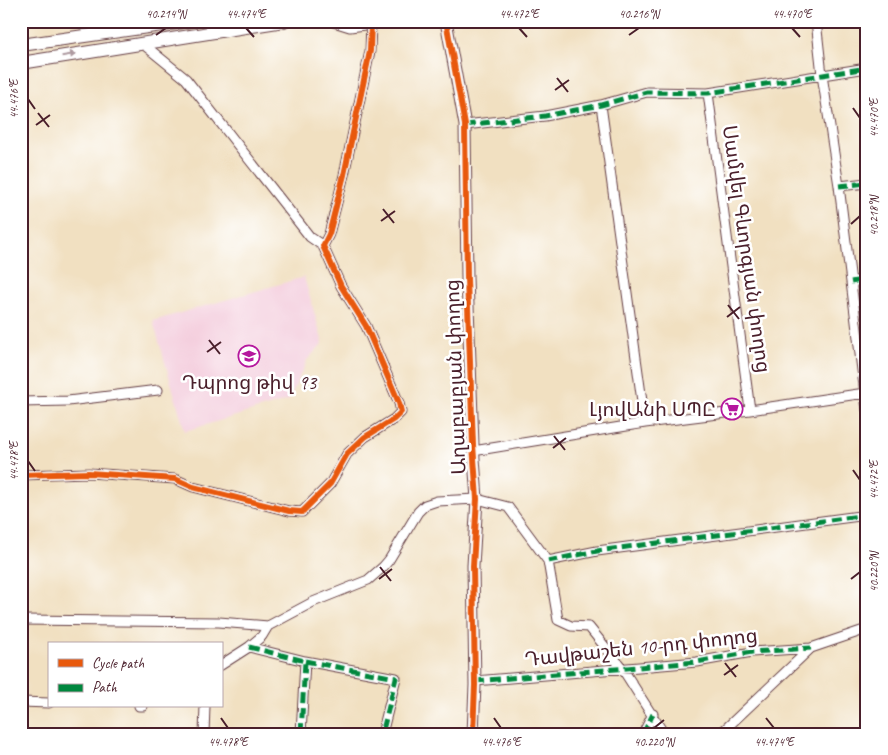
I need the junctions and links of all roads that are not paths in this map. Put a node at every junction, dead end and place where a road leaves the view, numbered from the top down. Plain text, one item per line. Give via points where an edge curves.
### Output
1 (190, 21) edge
2 (284, 21) edge
3 (334, 21) edge
4 (386, 21) edge
5 (446, 21) edge
6 (816, 21) edge
7 (371, 23) junction
8 (143, 44) junction
9 (21, 45) edge
10 (21, 63) edge
11 (867, 68) edge
12 (822, 75) junction
13 (708, 93) junction
14 (601, 105) junction
15 (465, 125) junction
16 (867, 183) edge
17 (839, 186) junction
18 (323, 246) junction
19 (867, 279) edge
20 (851, 282) junction
21 (158, 390) dead end
22 (864, 393) junction
23 (21, 402) edge
24 (750, 410) junction
25 (867, 410) edge
26 (645, 423) junction
27 (473, 451) junction
28 (21, 475) edge
29 (477, 499) junction
30 (867, 515) edge
31 (548, 561) junction
32 (21, 620) edge
33 (268, 626) junction
34 (867, 629) edge
35 (249, 647) junction
36 (811, 648) junction
37 (305, 661) junction
38 (222, 664) edge
39 (622, 668) junction
40 (475, 680) junction
41 (21, 702) edge
42 (48, 703) edge
43 (205, 708) edge
44 (652, 714) junction
45 (204, 734) edge
46 (301, 734) edge
47 (382, 734) edge
48 (474, 734) edge
49 (642, 734) edge
50 (664, 734) edge
51 (720, 734) edge

1 - 9 main road
2 - 8 main road
3 - 7 street via 350,26
4 - 7 street
5 - 15 street, Աղաբաբյան փողոց
6 - 12 street
7 - 18 street via 370,51 344,175
10 -> 8 main road
8 - 18 street via 186,79 310,237
11 - 12 street
12 - 13 street
12 - 17 street
13 - 14 street via 647,92
13 - 24 street, Սամվել Գևորգյան փողոց
14 - 15 street via 545,116
14 - 26 street
15 - 27 street, Աղաբաբյան փողոց
16 - 17 street
17 - 20 street
18 - 28 street via 341,286 366,326 401,412 346,454 330,484 302,512 193,487 175,479 89,473
19 - 20 street
20 - 22 street
21 - 23 street via 68,401
22 - 24 street
22 - 25 street
24 - 26 street
26 - 27 street
27 - 29 street, Աղաբաբյան փողոց
29 - 31 street via 508,507
29 - 33 street via 437,501 426,505 418,512 389,560 368,580 313,602
29 - 40 street, Աղաբաբյան փողոց via 473,566
30 - 31 street via 597,551
31 - 39 street via 558,620 570,626 589,627
32 - 33 street via 219,622
33 - 35 street
34 - 36 street
35 - 37 street
35 - 38 street
36 - 39 street, Դավթաշեն 10-րդ փողոց
36 - 51 street
37 - 46 street
37 - 47 street via 396,678
39 - 40 street, Դավթաշեն 10-րդ փողոց
39 - 44 street
40 - 48 street, Աղաբաբյան փողոց
41 - 42 street
43 - 45 street
44 - 49 street
44 - 50 street

